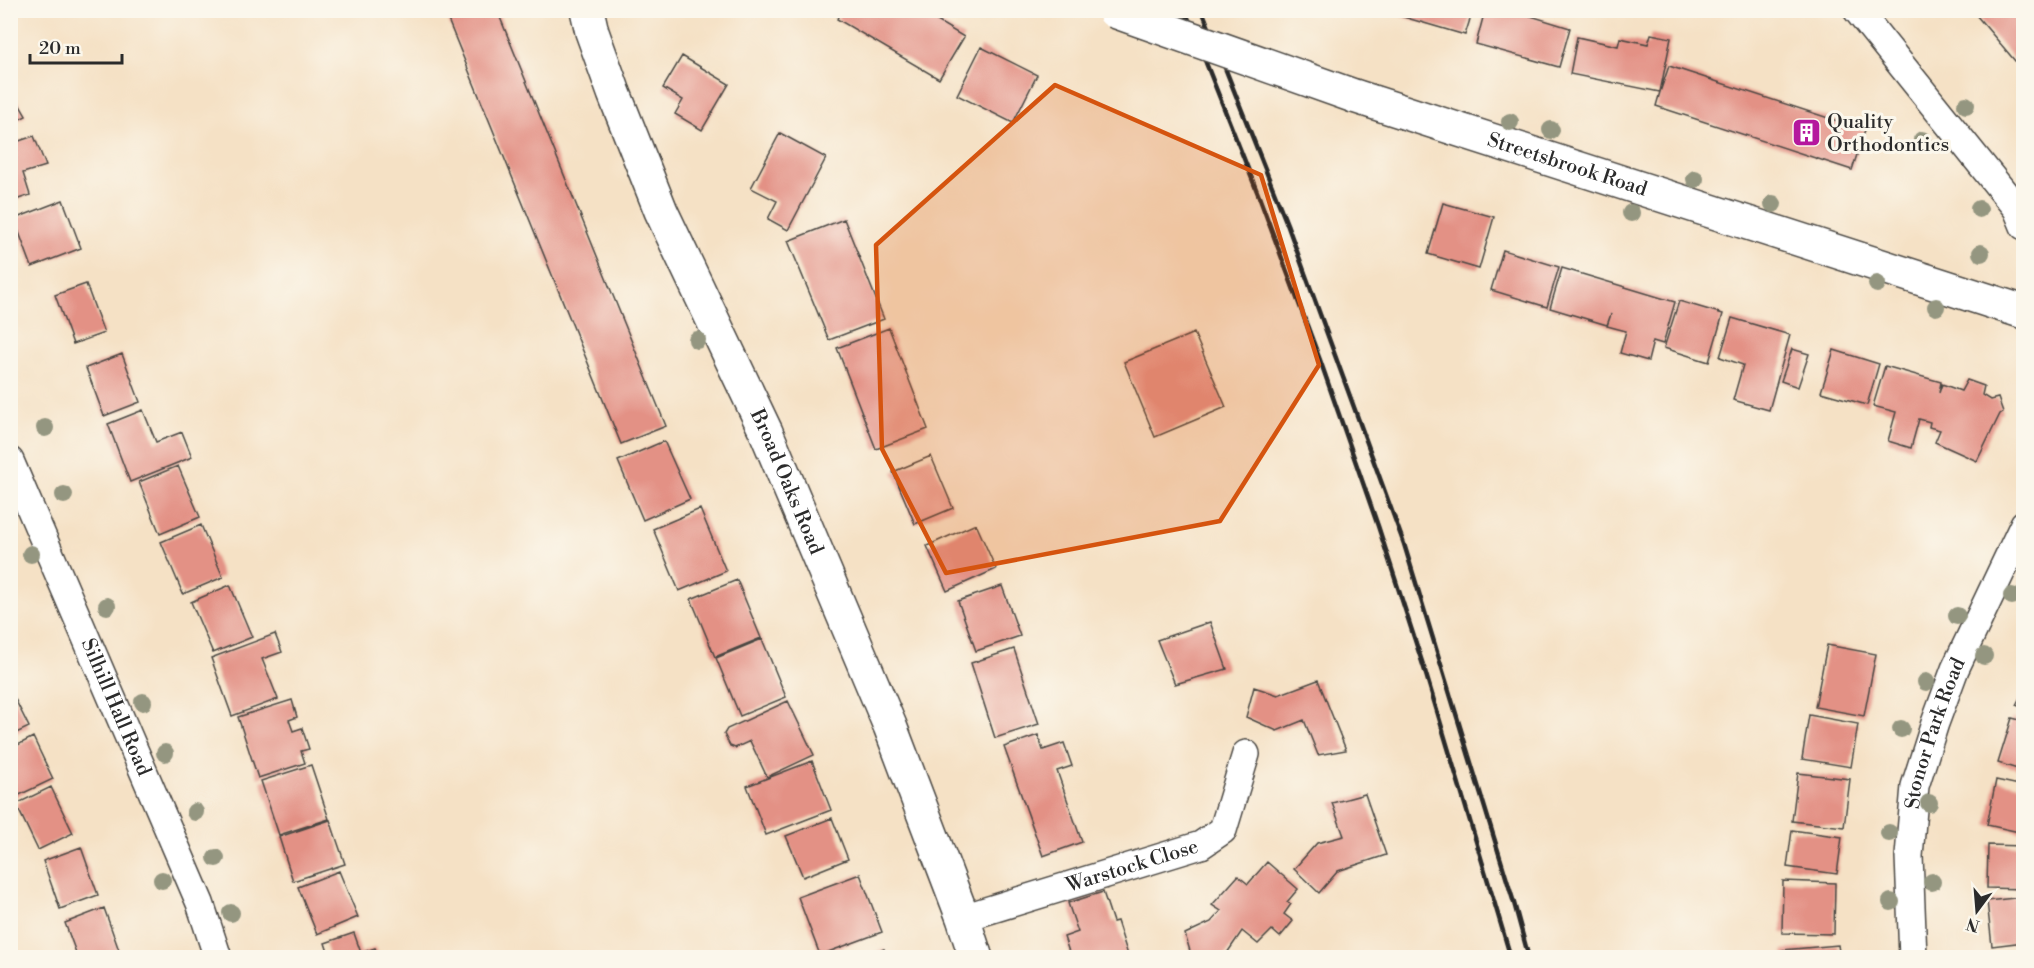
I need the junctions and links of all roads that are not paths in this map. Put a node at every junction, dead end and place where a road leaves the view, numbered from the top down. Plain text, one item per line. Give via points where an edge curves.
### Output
1 (588, 10) edge
2 (1857, 10) edge
3 (1113, 11) edge
4 (2024, 226) edge
5 (2024, 312) edge
6 (10, 460) edge
7 (2024, 524) edge
8 (1246, 754) dead end
9 (963, 918) junction
10 (218, 957) edge
11 (976, 957) edge
12 (1913, 957) edge

1 - 9 street, Broad Oaks Road via 610,83 661,211 766,432 890,726
2 - 4 street via 2017,209
3 - 5 street, Streetsbrook Road, bridge via 1354,96
6 - 10 street, Silhill Hall Road via 200,903
7 - 12 street, Stonor Park Road via 1955,669 1915,786 1908,856
8 - 9 street, Warstock Close via 1223,830 1201,845
9 - 11 street, Broad Oaks Road

